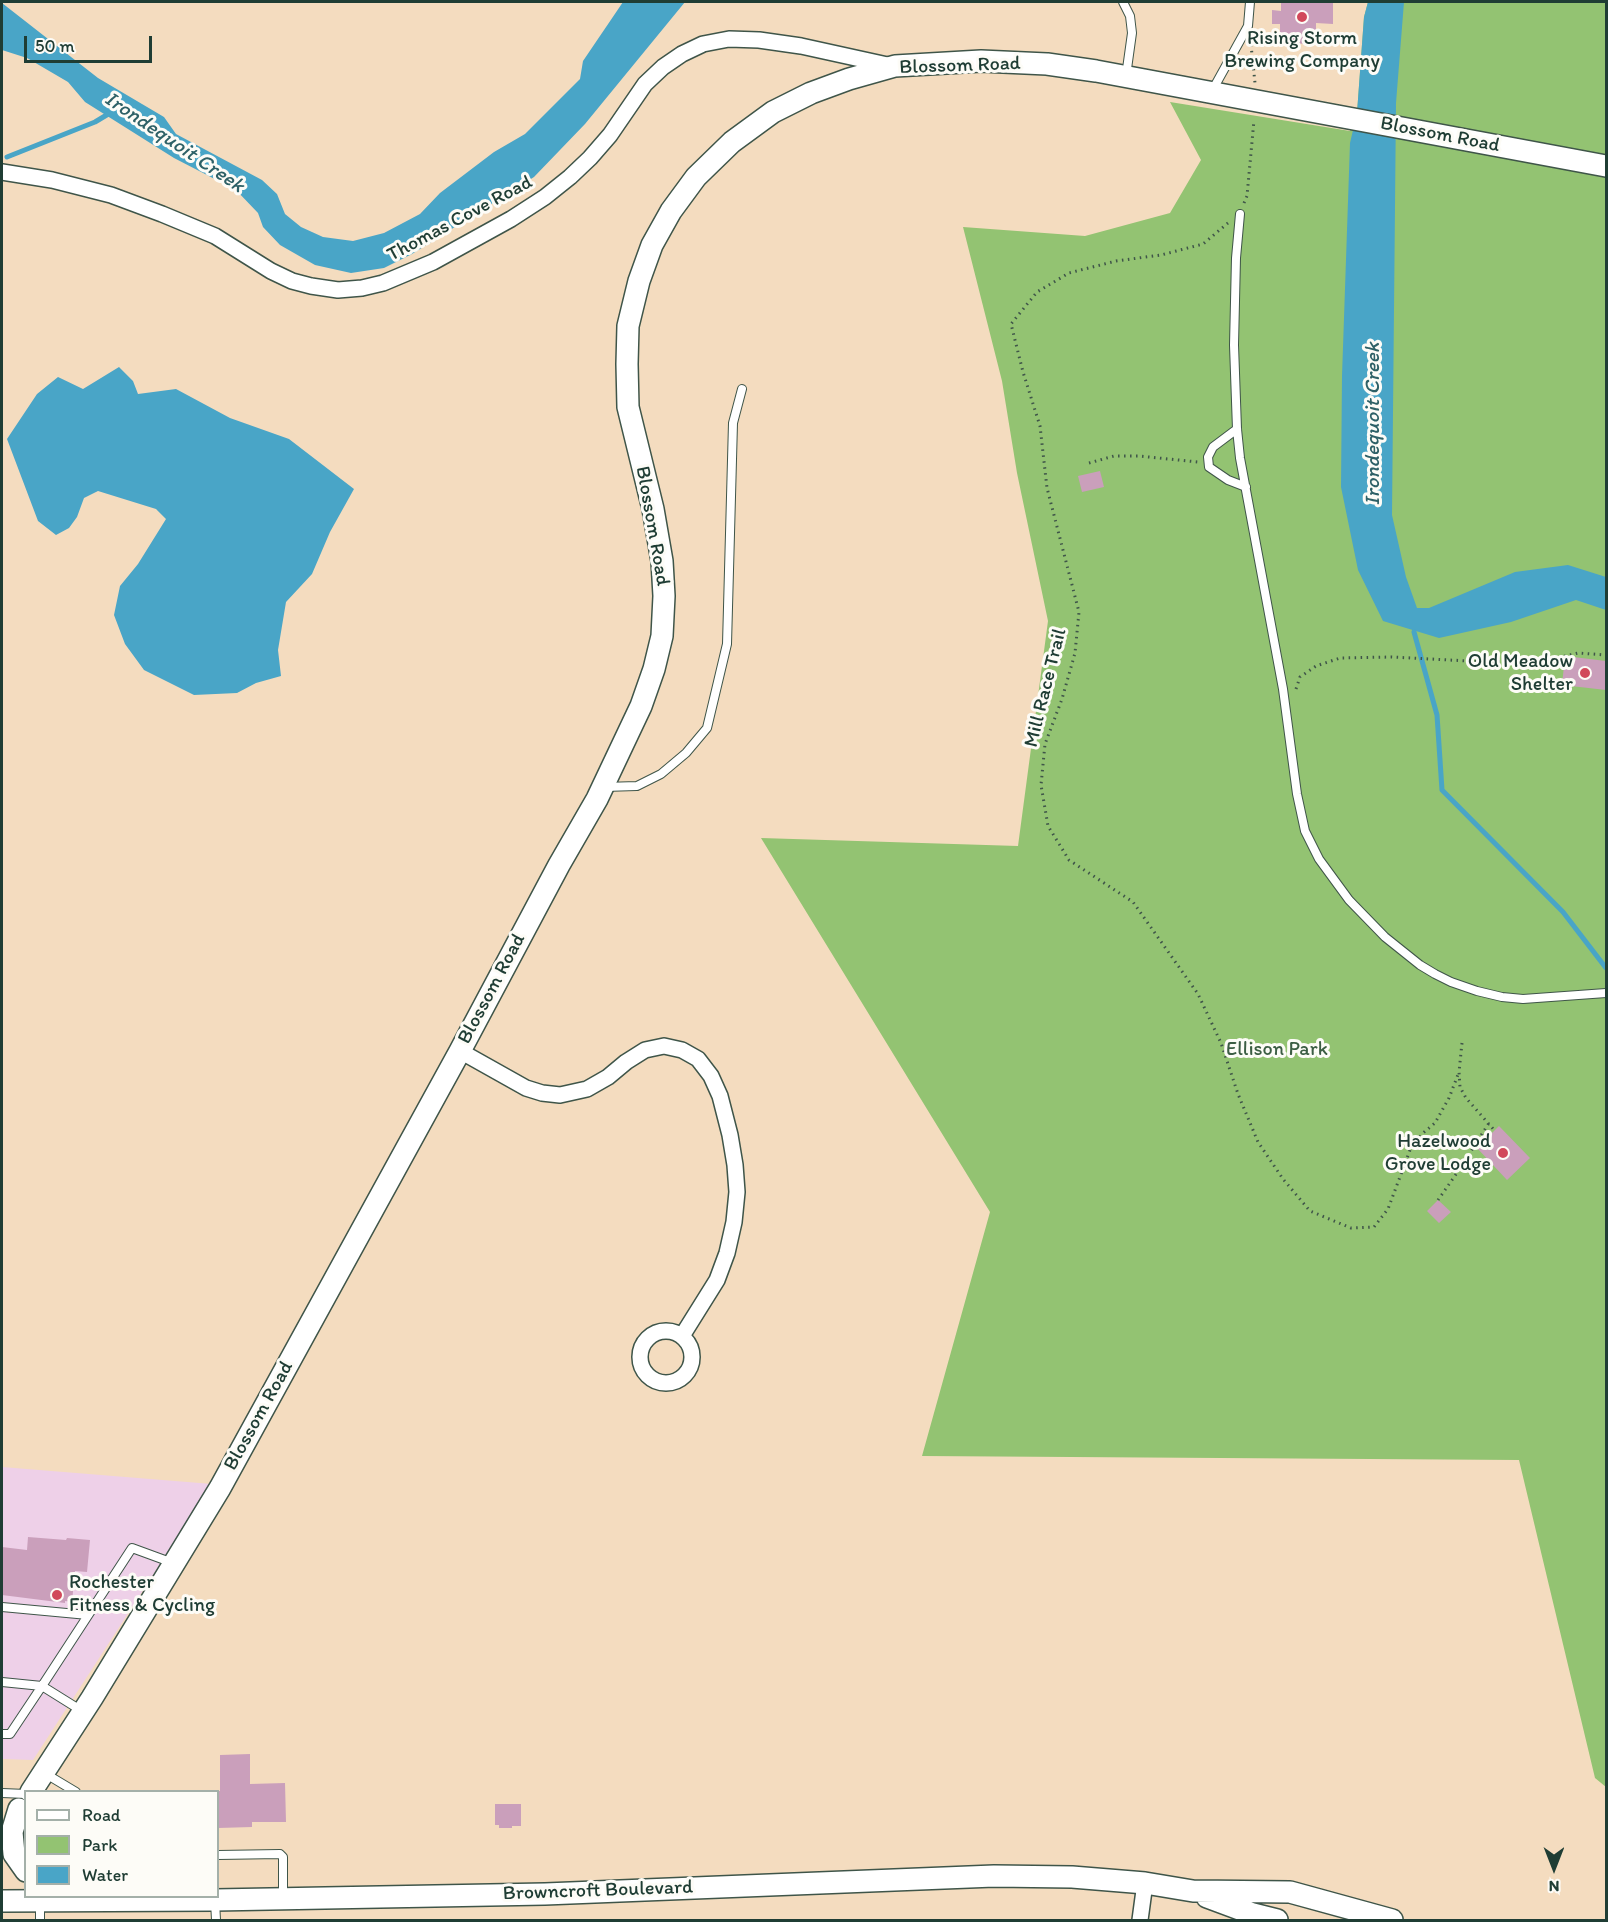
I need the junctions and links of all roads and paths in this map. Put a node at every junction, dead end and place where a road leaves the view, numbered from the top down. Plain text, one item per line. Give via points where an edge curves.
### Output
1 (1122, 2) edge
2 (1250, 2) edge
3 (895, 66) junction
4 (1126, 76) junction
5 (1211, 92) junction
6 (1606, 166) edge
7 (2, 172) edge
8 (1240, 213) joint
9 (742, 389) dead end
10 (1237, 429) junction
11 (1208, 462) junction
12 (1089, 463) dead end
13 (1246, 487) junction
14 (1606, 655) edge
15 (1295, 695) dead end
16 (602, 787) junction
17 (1603, 993) edge
18 (1462, 1043) dead end
19 (460, 1051) junction
20 (1459, 1072) junction
21 (1488, 1123) junction
22 (1495, 1131) dead end
23 (1438, 1200) dead end
24 (682, 1336) dead end
25 (174, 1564) junction
26 (2, 1607) edge
27 (88, 1615) junction
28 (2, 1682) edge
29 (42, 1686) junction
30 (84, 1712) junction
31 (2, 1734) edge
32 (44, 1773) junction
33 (32, 1790) edge
34 (74, 1790) edge
35 (2, 1792) edge
36 (23, 1801) edge
37 (2, 1834) edge
38 (219, 1855) edge
39 (24, 1867) edge
40 (1145, 1883) junction
41 (1193, 1891) junction
42 (91, 1898) edge
43 (147, 1898) edge
44 (283, 1899) junction
45 (2, 1900) edge
46 (211, 1904) edge
47 (40, 1910) edge
48 (1140, 1920) edge
49 (1277, 1920) edge
50 (1392, 1920) edge

1 - 4 lane via 1130,16 1132,33
2 - 5 lane via 1248,26
3 - 4 street, Blossom Road via 1047,64
3 - 7 street, Thomas Cove Road via 770,42 729,39 703,44 663,67 645,84 590,158 545,197 433,262 362,288 338,290 292,280 215,236 111,195
3 - 16 street, Blossom Road via 849,79 773,111 732,142 696,177 652,245 628,326 628,407 662,561 662,636 641,706
4 - 5 street, Blossom Road
5 - 6 street, Blossom Road
8 - 10 lane via 1234,345
8 - 20 path, Mill Race Trail via 1203,244 1069,273 1037,292 1011,324 1040,426 1047,488 1079,612 1075,653 1046,744 1041,785 1048,826 1069,860 1133,902 1198,994 1258,1142 1310,1211 1351,1228 1374,1227 1388,1209 1410,1150 1435,1123
9 - 16 lane via 734,423 727,644 707,728 661,774 637,786
10 - 11 lane via 1213,447
10 - 13 lane
11 - 12 path via 1114,456
11 - 13 lane via 1216,473
13 - 17 lane via 1280,669 1300,812 1319,859 1348,900 1384,937 1420,965 1451,982 1523,999
14 - 15 path via 1578,653 1553,659 1488,662 1340,658 1300,677
16 - 19 street, Blossom Road
18 - 20 path
19 - 24 street via 526,1088 560,1095 587,1089 645,1050 664,1046 682,1050 705,1067 720,1096 730,1135 737,1192 727,1253 717,1280
19 - 25 street, Blossom Road via 220,1488
20 - 21 path via 1466,1098
21 - 22 path
21 - 23 path
25 - 27 lane via 132,1548
25 - 30 street, Blossom Road
26 - 27 lane
27 - 29 lane
28 - 29 lane
29 - 30 lane
29 - 31 lane via 10,1734
30 - 32 street, Blossom Road
32 - 33 street, Blossom Road
32 - 34 lane
35 - 36 lane
36 - 37 street
36 - 39 street via 12,1832 14,1854
38 - 44 lane via 280,1854
40 - 41 street, Browncroft Boulevard
40 - 44 street, Browncroft Boulevard via 994,1876 545,1894
40 - 48 street
41 - 49 street, Browncroft Boulevard
41 - 50 street, Browncroft Boulevard via 1290,1892
42 - 43 street, Browncroft Boulevard
42 - 47 street, Browncroft Boulevard
43 - 46 street, Browncroft Boulevard
44 - 46 street, Browncroft Boulevard
45 - 47 street, Browncroft Boulevard

